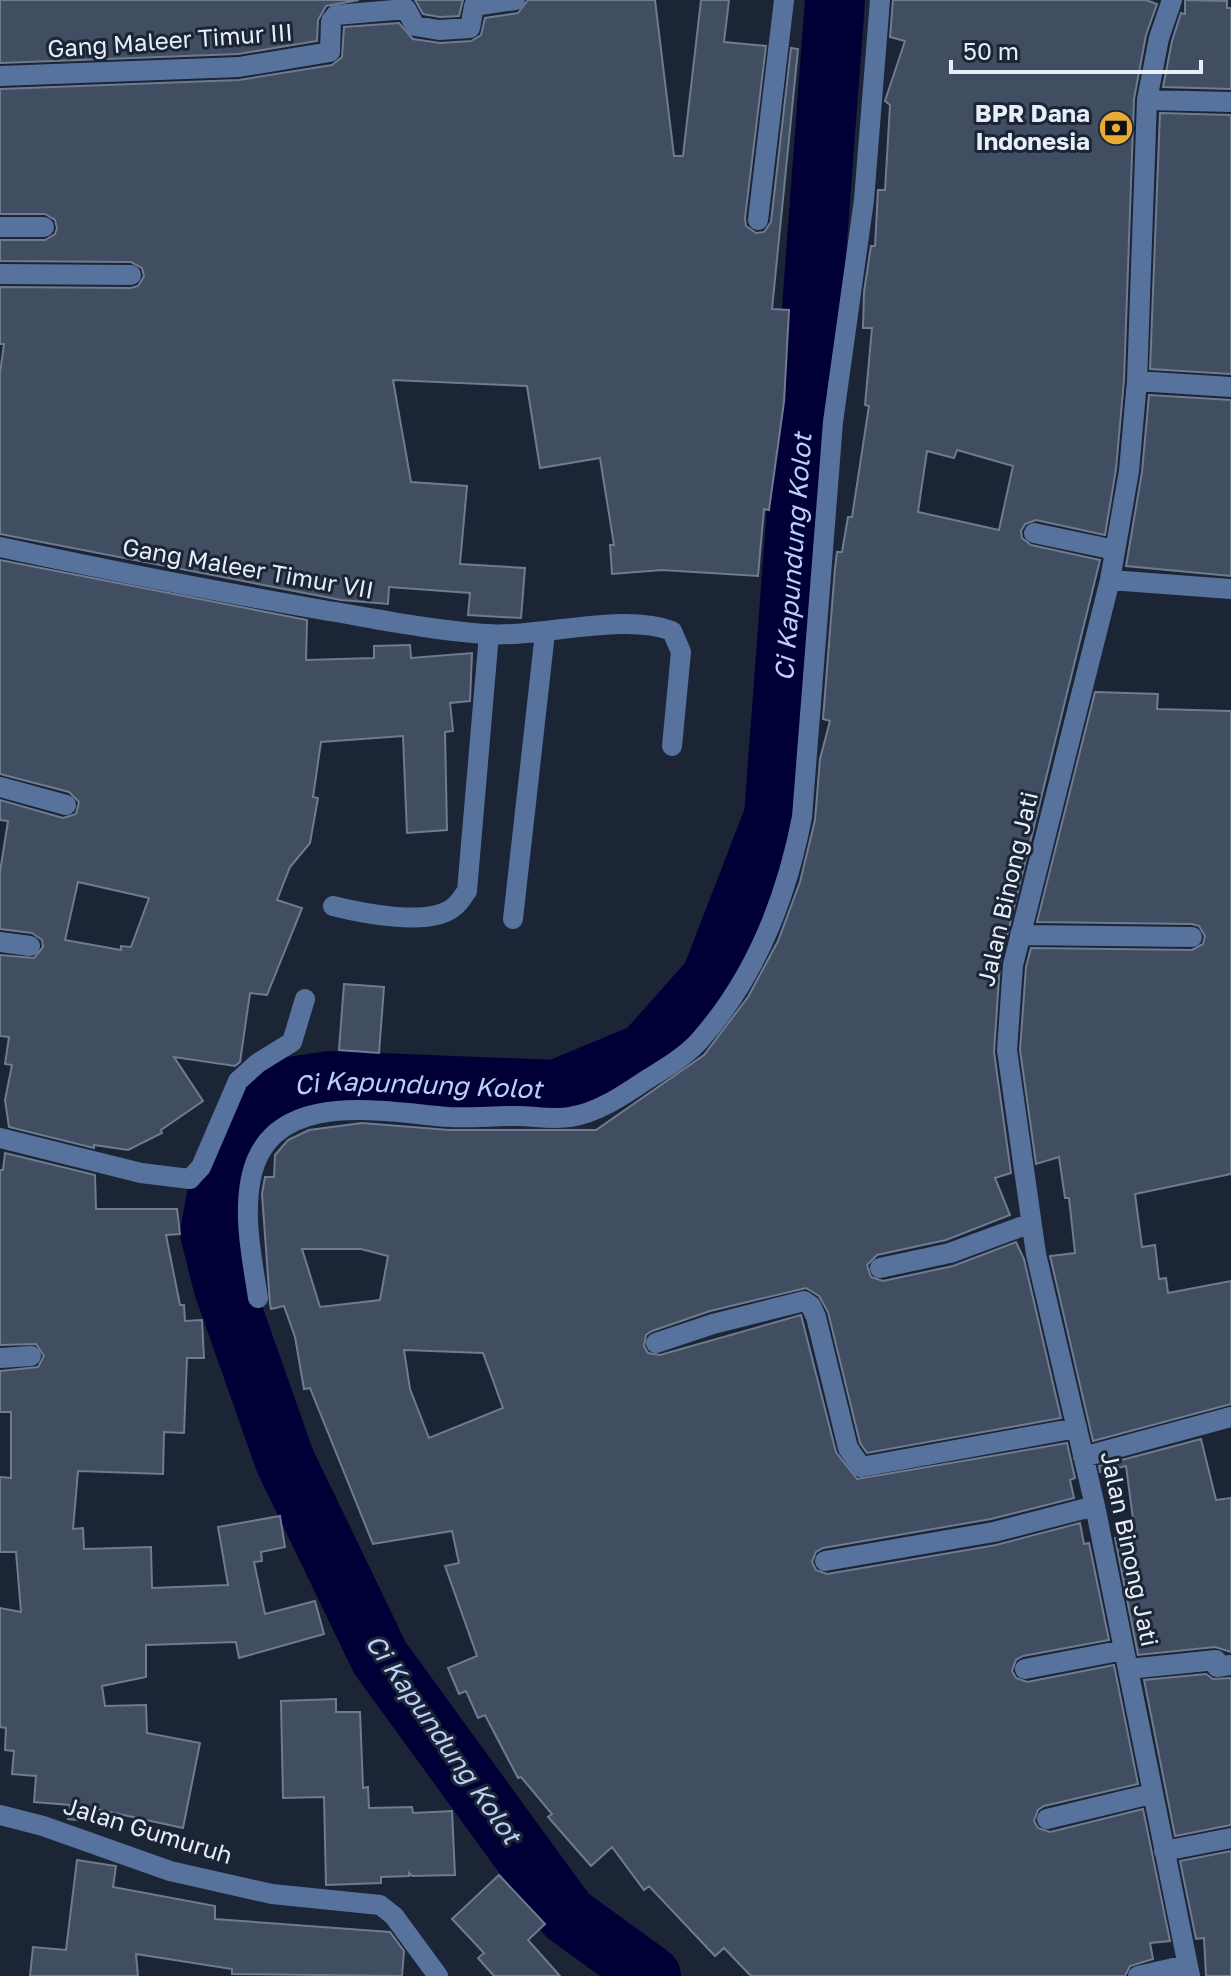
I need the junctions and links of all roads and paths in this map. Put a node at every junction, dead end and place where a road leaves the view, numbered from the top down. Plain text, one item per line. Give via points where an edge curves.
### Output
1 (515, 0) edge
2 (784, 0) edge
3 (880, 0) edge
4 (1172, 0) edge
5 (0, 76) edge
6 (1147, 100) junction
7 (1231, 102) edge
8 (758, 220) dead end
9 (0, 227) edge
10 (44, 227) dead end
11 (0, 274) edge
12 (131, 275) dead end
13 (1137, 381) junction
14 (1231, 387) edge
15 (1034, 533) dead end
16 (0, 547) edge
17 (1115, 550) junction
18 (1110, 580) junction
19 (1231, 589) edge
20 (545, 633) junction
21 (489, 634) junction
22 (672, 746) dead end
23 (0, 787) edge
24 (66, 805) dead end
25 (333, 906) dead end
26 (513, 919) dead end
27 (1020, 935) junction
28 (1192, 937) dead end
29 (0, 942) edge
30 (30, 946) dead end
31 (305, 999) dead end
32 (0, 1138) edge
33 (1031, 1223) junction
34 (880, 1268) dead end
35 (258, 1298) dead end
36 (656, 1343) dead end
37 (31, 1356) dead end
38 (0, 1358) edge
39 (1231, 1417) edge
40 (1077, 1428) junction
41 (1083, 1457) junction
42 (1095, 1506) junction
43 (825, 1561) dead end
44 (1126, 1659) junction
45 (1231, 1665) edge
46 (1025, 1669) dead end
47 (1151, 1794) junction
48 (0, 1815) edge
49 (1047, 1819) dead end
50 (1231, 1838) edge
51 (1164, 1851) junction
52 (1188, 1971) edge
53 (438, 1976) edge
54 (1138, 1976) edge

1 - 5 street, Gang Maleer Timur III via 474,6 470,28 415,26 406,9 336,15 330,52 306,58 159,72
2 - 8 street
3 - 35 street via 864,200 833,422 802,817 790,876 767,939 698,1042 630,1091 591,1109 570,1117 357,1110 290,1121 267,1142 252,1176 247,1226
4 - 6 street, Jalan Binong Jati
6 - 7 street
6 - 13 street, Jalan Binong Jati
9 - 10 street
11 - 12 street
13 - 14 street
13 - 17 street, Jalan Binong Jati
15 - 17 street
16 - 21 street, Gang Maleer Timur VII via 187,587
17 - 18 street, Jalan Binong Jati
18 - 19 street
18 - 27 street, Jalan Binong Jati
20 - 21 street, Gang Maleer Timur VII
20 - 22 street, Gang Maleer Timur VII via 650,623 672,631 681,652
20 - 26 street
21 - 25 street via 467,891 454,908 433,914 381,917
23 - 24 street
27 - 28 street
27 - 33 street, Jalan Binong Jati via 1009,991 1007,1050
29 - 30 street
31 - 32 street via 292,1042 238,1081 201,1167 190,1179 141,1173
33 - 34 street via 950,1253
33 - 40 street, Jalan Binong Jati
36 - 40 street via 804,1301 816,1317 848,1448 861,1467
37 - 38 street
39 - 41 street
40 - 41 street, Jalan Binong Jati
41 - 42 street, Jalan Binong Jati
42 - 43 street via 994,1532
42 - 44 street, Jalan Binong Jati
44 - 45 street via 1216,1660 1217,1667
44 - 46 street
44 - 47 street, Jalan Binong Jati
47 - 49 street
47 - 51 street, Jalan Binong Jati
48 - 53 street, Jalan Gumuruh via 170,1871 272,1894 380,1905
50 - 51 street
51 - 52 street, Jalan Binong Jati
52 - 54 street

